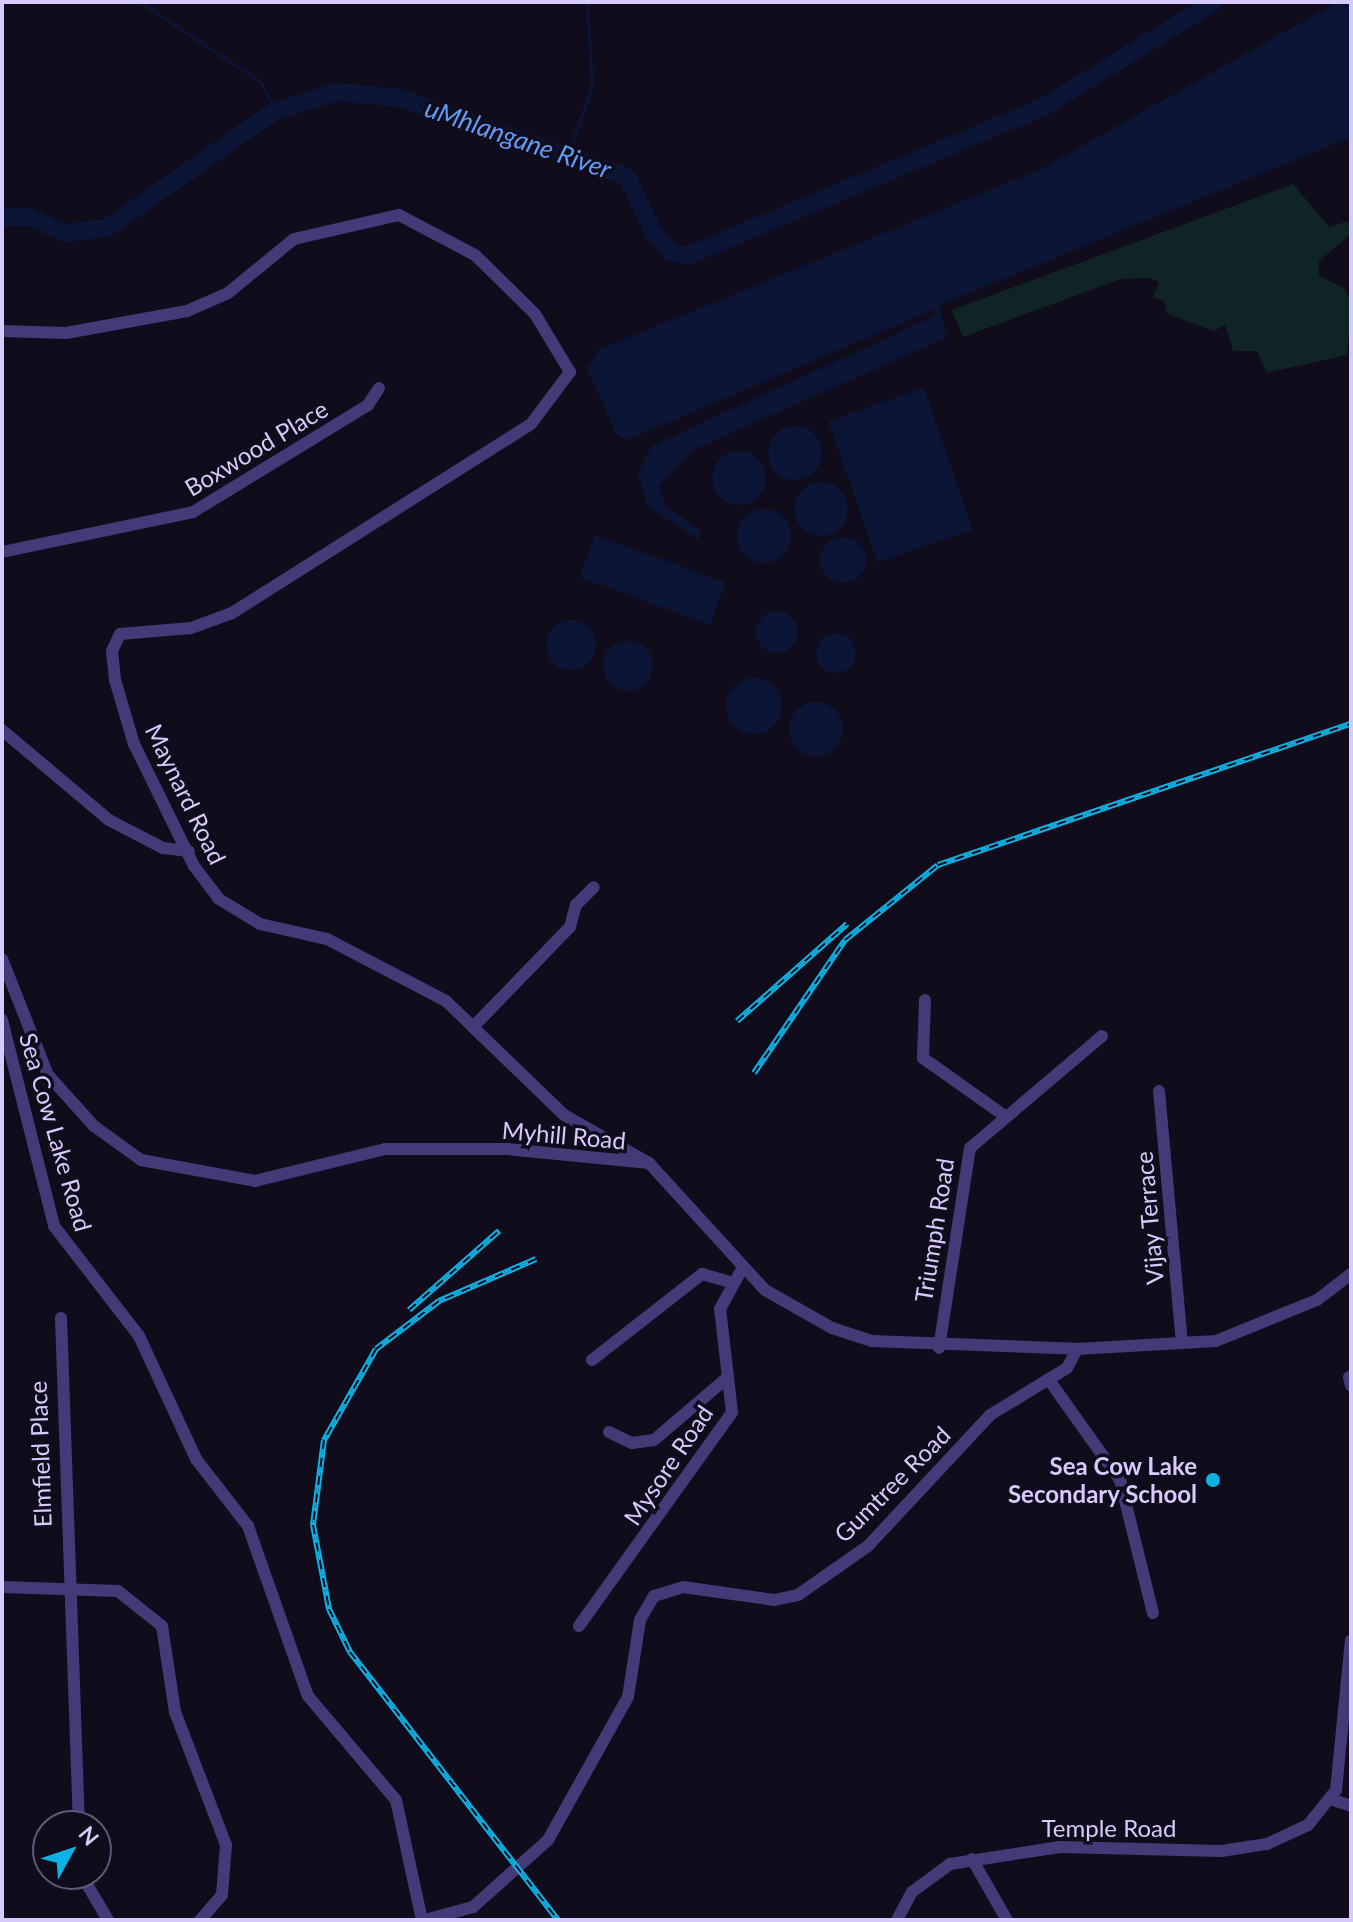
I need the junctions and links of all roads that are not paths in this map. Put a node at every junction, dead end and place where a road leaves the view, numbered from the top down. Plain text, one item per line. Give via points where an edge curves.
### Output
1 (2, 331) edge
2 (379, 388) dead end
3 (2, 552) edge
4 (2, 730) edge
5 (189, 851) junction
6 (594, 887) dead end
7 (2, 959) edge
8 (925, 1000) dead end
9 (2, 1020) edge
10 (474, 1026) junction
11 (1102, 1036) dead end
12 (1159, 1091) dead end
13 (1005, 1116) junction
14 (649, 1163) junction
15 (742, 1269) junction
16 (1351, 1274) edge
17 (730, 1282) junction
18 (61, 1318) dead end
19 (1182, 1342) junction
20 (939, 1348) junction
21 (1077, 1349) junction
22 (592, 1360) dead end
23 (728, 1377) junction
24 (1049, 1380) junction
25 (609, 1432) dead end
26 (2, 1587) edge
27 (40, 1590) junction
28 (68, 1590) junction
29 (2, 1596) edge
30 (1153, 1613) dead end
31 (579, 1626) dead end
32 (1351, 1641) edge
33 (1333, 1800) junction
34 (1351, 1806) edge
35 (78, 1810) edge
36 (972, 1859) junction
37 (90, 1890) edge
38 (108, 1920) edge
39 (200, 1920) edge
40 (424, 1920) edge
41 (897, 1920) edge
42 (1007, 1920) edge

1 - 5 street, Maynard Road via 66,333 187,311 228,293 294,239 399,215 444,234 499,275 543,324 570,372 531,424 253,601 200,626 136,628 116,639 115,680 134,744
2 - 3 street, Boxwood Place via 368,405 193,512
4 - 5 street via 109,820 163,848
5 - 10 street, Maynard Road via 205,883 241,915 327,939 391,969
6 - 10 street via 576,905 570,927
7 - 14 street, Myhill Road via 57,1087 115,1144 168,1170 255,1181 385,1149 507,1149
8 - 13 street via 923,1058
9 - 40 street, Sea Cow Lake Road via 54,1226 139,1336 196,1459 248,1526 308,1696 396,1800
10 - 14 street, Maynard Road via 564,1115
11 - 13 street, Triumph Road
12 - 19 street, Vijay Terrace
13 - 20 street, Triumph Road via 967,1155
14 - 15 street, Myhill Road
15 - 17 street, Mysore Road
15 - 20 street, Myhill Road via 780,1301 832,1328
16 - 19 street via 1317,1300 1230,1337
17 - 22 street via 702,1274 618,1347
17 - 23 street, Mysore Road via 720,1309
18 - 28 street, Elmfield Place
19 - 21 street
20 - 21 street, Myhill Road
21 - 24 street, Gumtree Road via 1072,1364
23 - 25 street via 654,1440 632,1443
23 - 31 street, Mysore Road via 730,1417
24 - 30 street via 1120,1480
24 - 40 street, Gumtree Road via 990,1415 868,1546 798,1595 774,1600 683,1587 654,1596 640,1620 628,1697 548,1840 473,1907
26 - 27 street
27 - 28 street
27 - 29 street
28 - 35 street, Elmfield Place
28 - 39 street via 118,1591 162,1626 175,1712 226,1845 222,1895
32 - 33 street
33 - 34 street
33 - 36 street, Temple Road via 1308,1825 1246,1848 1060,1847
36 - 41 street, Temple Road via 925,1877
36 - 42 street
37 - 38 street

